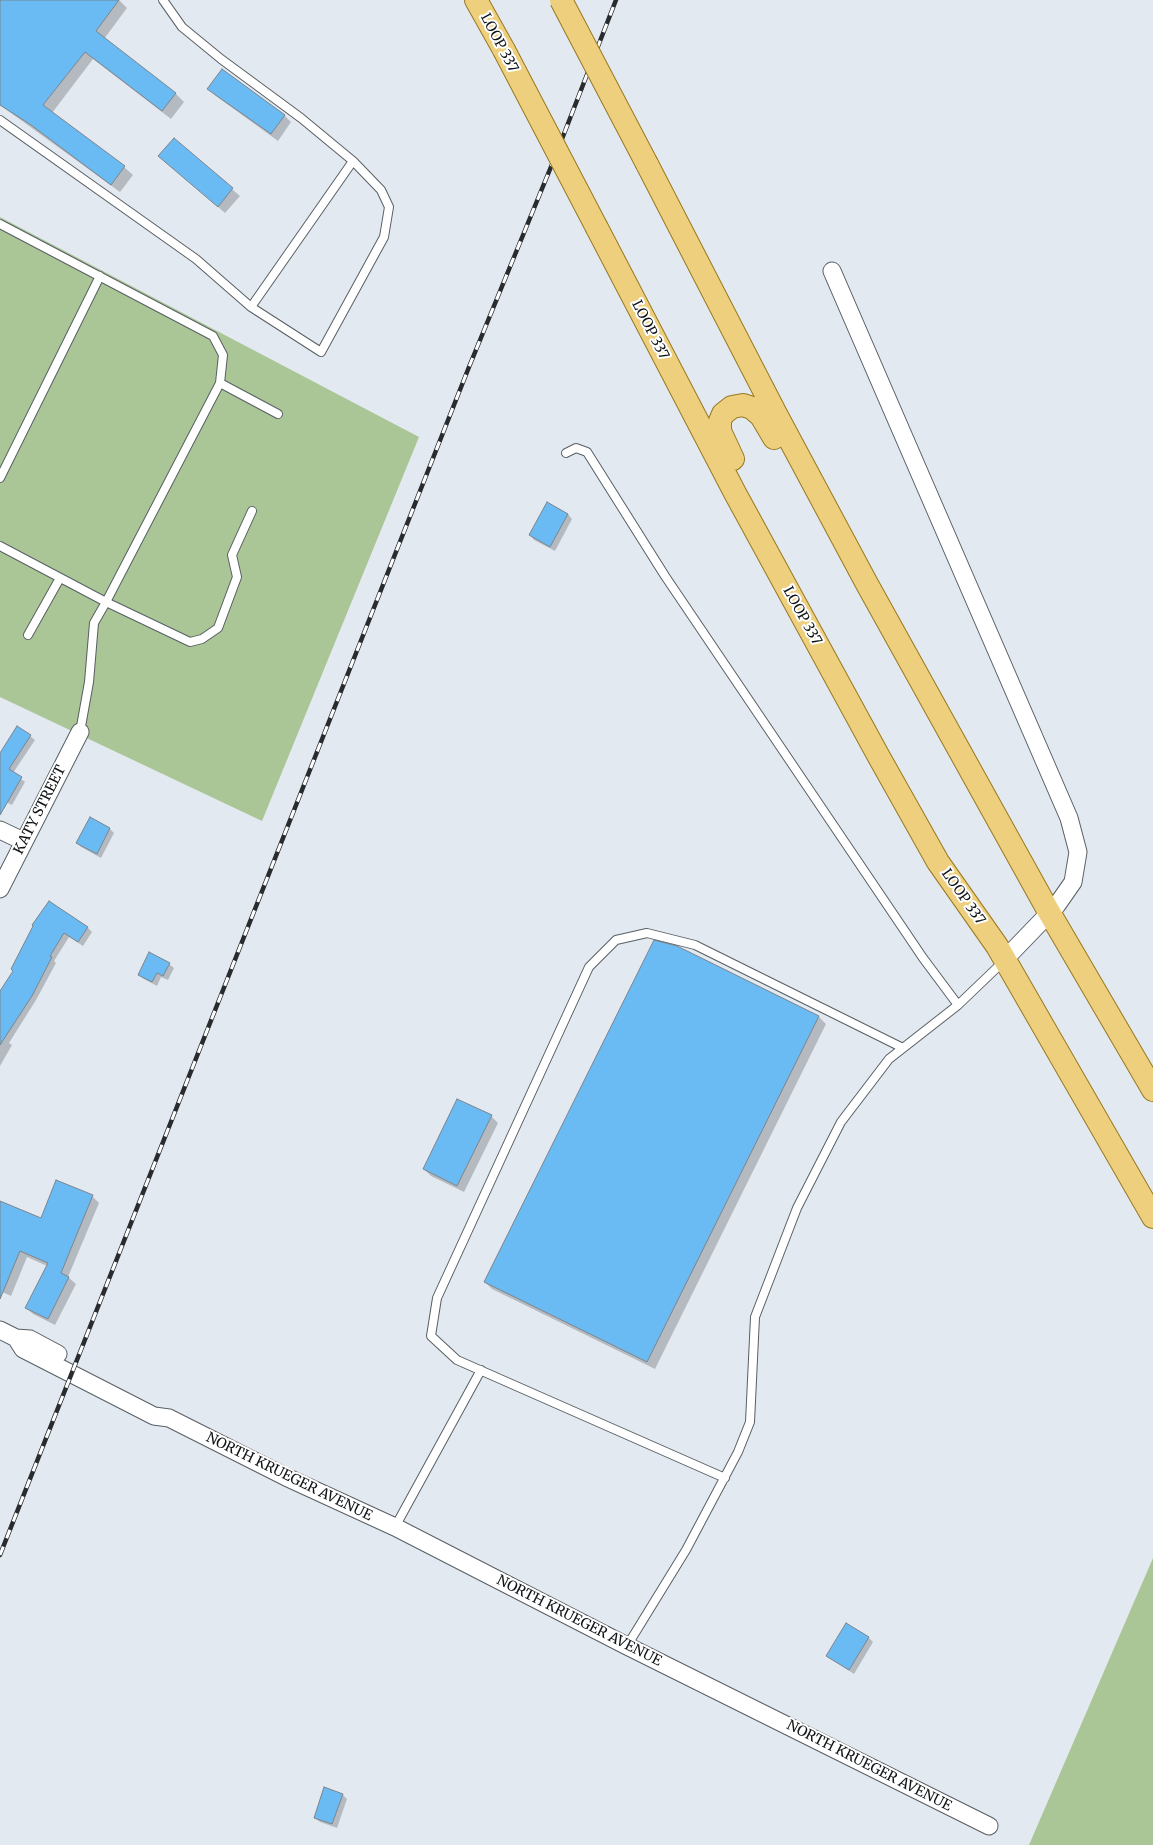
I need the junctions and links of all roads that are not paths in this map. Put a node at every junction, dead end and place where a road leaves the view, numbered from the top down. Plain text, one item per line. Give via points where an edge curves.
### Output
1 (163, 0) edge
2 (476, 0) edge
3 (561, 0) edge
4 (0, 120) edge
5 (353, 161) junction
6 (0, 224) edge
7 (832, 271) dead end
8 (100, 276) junction
9 (251, 307) junction
10 (220, 383) junction
11 (278, 414) dead end
12 (566, 453) dead end
13 (0, 477) edge
14 (252, 511) dead end
15 (0, 546) edge
16 (60, 578) junction
17 (106, 602) junction
18 (28, 635) dead end
19 (944, 723) junction
20 (80, 732) joint
21 (879, 757) junction
22 (0, 830) edge
23 (24, 842) junction
24 (0, 889) edge
25 (1049, 912) junction
26 (1005, 959) junction
27 (958, 1005) junction
28 (903, 1048) junction
29 (1153, 1090) edge
30 (1153, 1217) edge
31 (0, 1330) edge
32 (481, 1370) junction
33 (725, 1478) junction
34 (395, 1527) junction
35 (627, 1646) junction
36 (989, 1826) dead end

1 - 5 lane via 182,27
2 - 21 main road, LOOP 337, bridge via 735,493
3 - 19 main road, bridge via 779,421
4 - 9 lane via 196,259
5 - 9 lane
5 - 9 lane via 381,190 389,207 384,237 321,352
6 - 8 lane
7 - 25 street via 1069,818 1078,852 1073,882
8 - 10 lane via 213,336 223,355
8 - 13 lane
10 - 11 lane
10 - 17 lane
12 - 27 lane via 576,448 587,452 670,582 923,958
14 - 17 lane via 232,555 237,577 218,628 202,639 190,642
15 - 16 lane
16 - 17 lane
16 - 18 lane
17 - 20 lane via 94,623 89,682
19 - 21 main road via 888,649 761,416 752,408 743,405 732,407 720,420 720,431 724,441 846,674
19 - 25 main road
20 - 23 street, KATY STREET
21 - 26 main road, LOOP 337 via 938,862
22 - 23 street
23 - 24 street, KATY STREET
25 - 26 street
25 - 29 main road
26 - 27 lane
26 - 30 main road, LOOP 337
27 - 28 lane
28 - 32 lane via 695,945 647,932 616,940 589,967 437,1298 431,1336 457,1360
28 - 33 lane via 889,1059 841,1122 797,1208 755,1317 750,1422
31 - 34 street, NORTH KRUEGER AVENUE via 16,1338 30,1339 157,1406 169,1418 286,1477
32 - 33 lane
32 - 34 lane
33 - 35 lane via 686,1550
34 - 35 street, NORTH KRUEGER AVENUE
35 - 36 street, NORTH KRUEGER AVENUE

